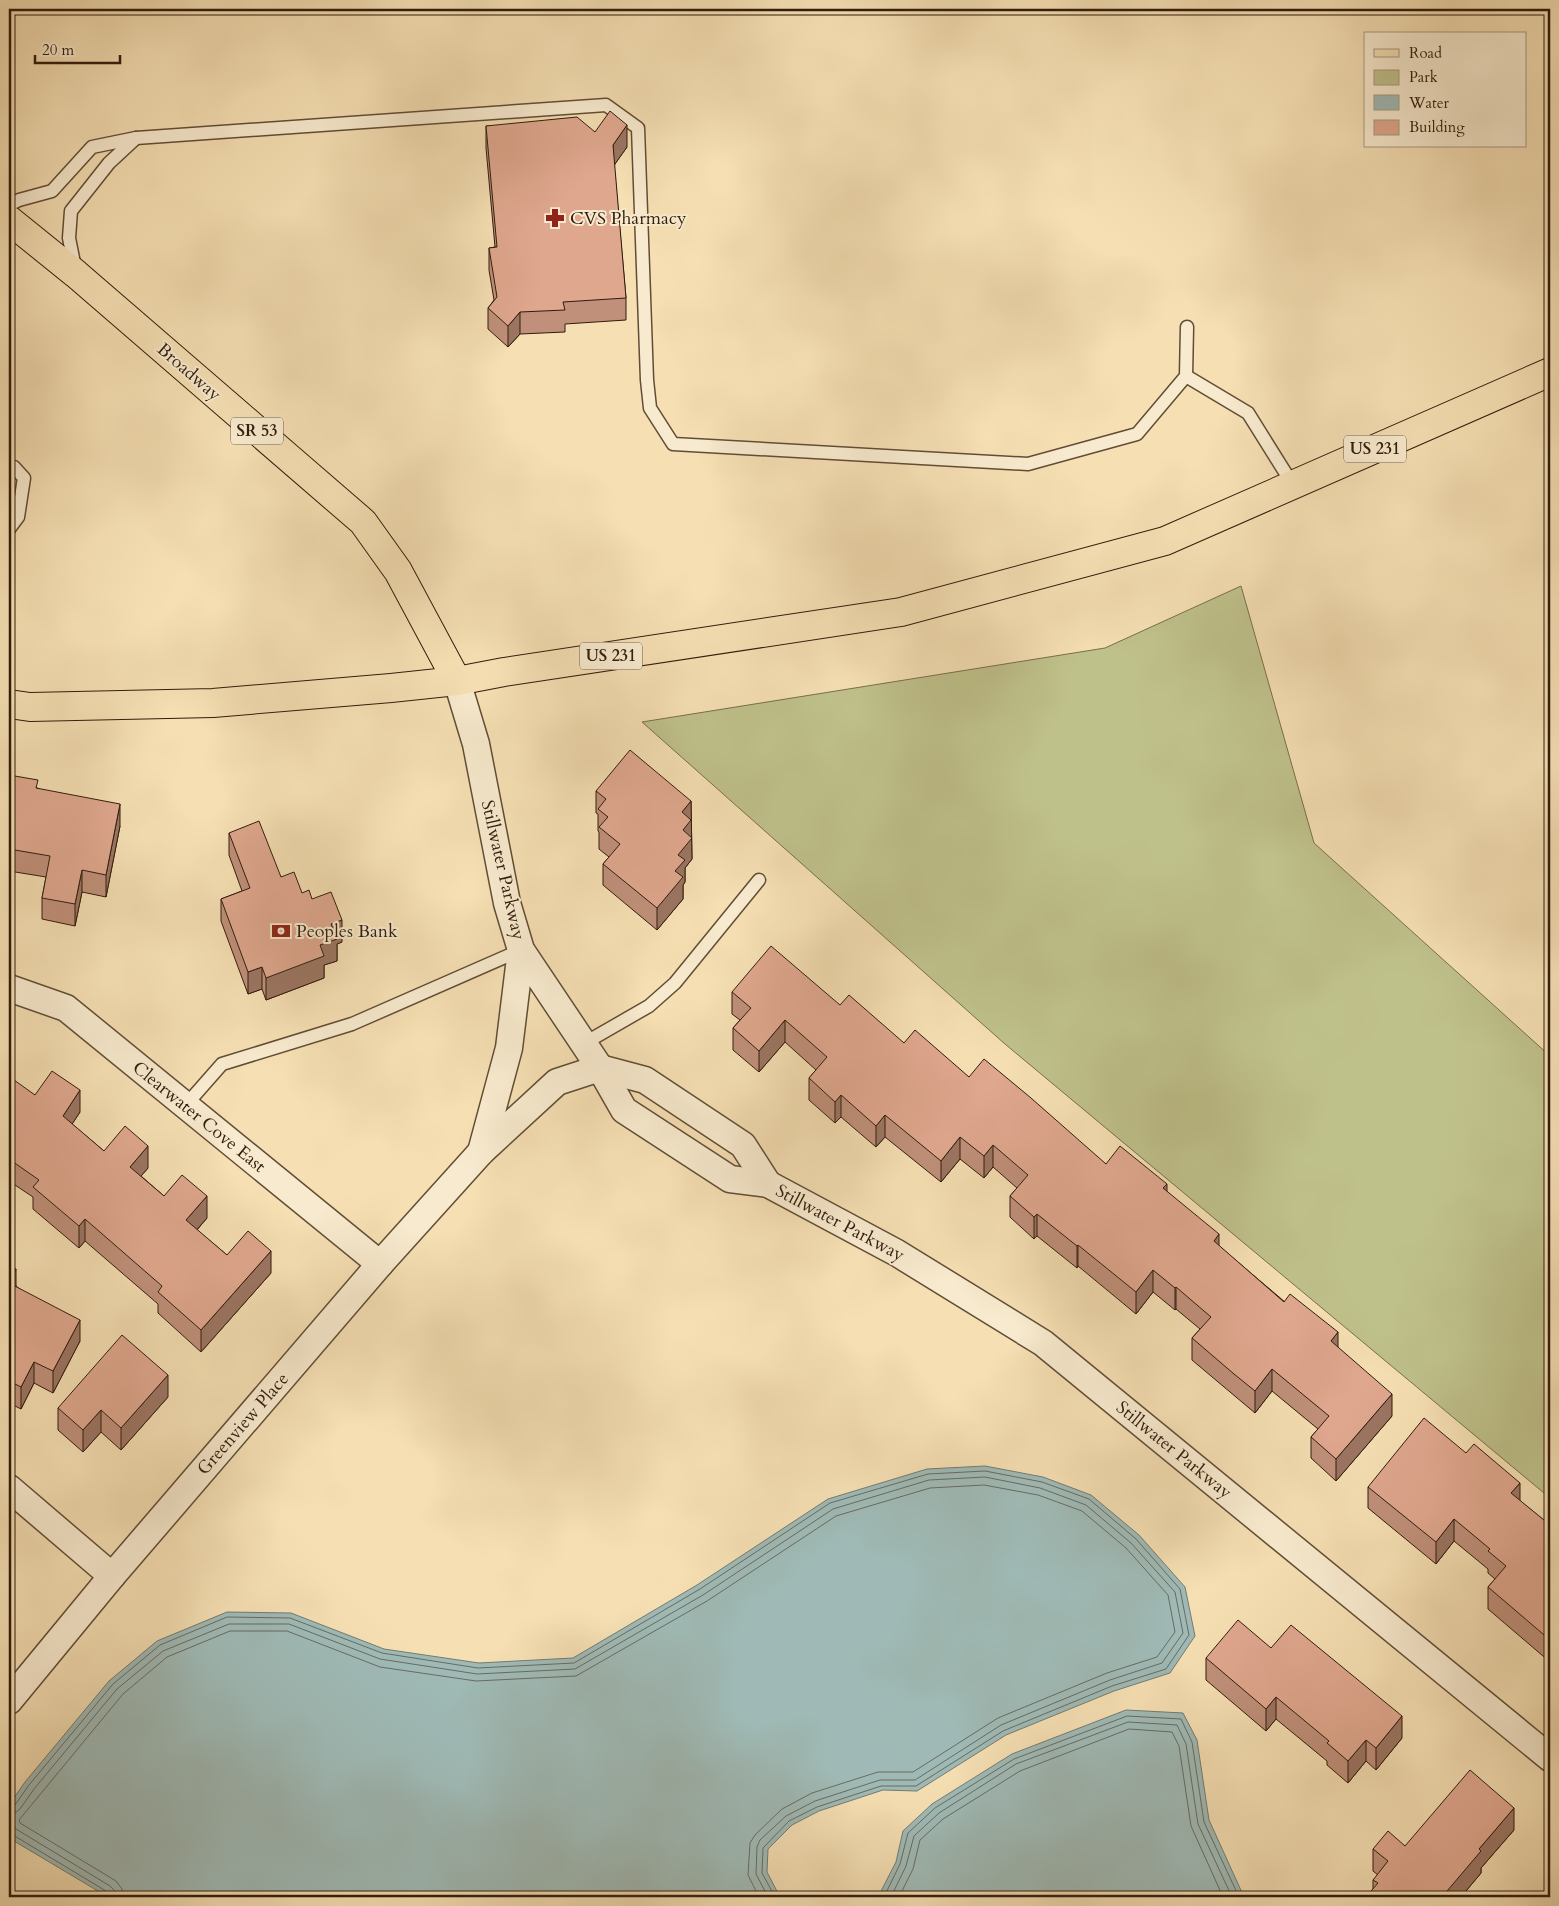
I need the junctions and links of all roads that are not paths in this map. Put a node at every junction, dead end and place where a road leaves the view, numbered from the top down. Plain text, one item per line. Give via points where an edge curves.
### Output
1 (136, 138) junction
2 (9, 205) edge
3 (9, 220) edge
4 (76, 274) junction
5 (1187, 327) dead end
6 (1550, 372) edge
7 (1186, 376) junction
8 (14, 467) dead end
9 (1293, 485) junction
10 (9, 529) edge
11 (456, 682) junction
12 (9, 704) edge
13 (759, 880) dead end
14 (521, 950) junction
15 (9, 988) edge
16 (583, 1044) junction
17 (600, 1068) junction
18 (185, 1106) junction
19 (481, 1152) junction
20 (768, 1184) junction
21 (380, 1264) junction
22 (9, 1488) edge
23 (112, 1576) junction
24 (9, 1701) edge
25 (1550, 1758) edge

1 - 2 lane via 92,147 52,191
1 - 4 lane via 109,163 71,211 69,238
1 - 7 lane via 606,105 638,128 650,408 673,444 1028,464 1137,434
3 - 4 main road, Broadway / SR 53
4 - 11 main road, Broadway / SR 53 via 363,522 398,571
5 - 7 lane
6 - 9 main road, US 231
7 - 9 lane via 1248,413
8 - 10 lane via 24,478 18,517
9 - 11 main road, US 231 via 1165,541 901,612
11 - 12 main road, US 231 via 213,703 30,707
11 - 14 street, Stillwater Parkway via 476,744 507,903
13 - 16 lane via 675,983 649,1006
14 - 16 street, Stillwater Parkway
14 - 18 lane via 352,1024 222,1064
14 - 19 street, Greenview Place via 509,1048
15 - 18 street, Clearwater Cove East via 66,1008
16 - 17 street, Stillwater Parkway
17 - 19 street, Greenview Place via 558,1082
17 - 20 street, Stillwater Parkway via 645,1080 743,1146
17 - 20 street, Stillwater Parkway via 624,1110 730,1179
18 - 21 street, Clearwater Cove East
19 - 21 street, Greenview Place
20 - 25 street, Stillwater Parkway via 897,1253 1043,1343
21 - 23 street, Greenview Place
22 - 23 street
23 - 24 street, Greenview Place

